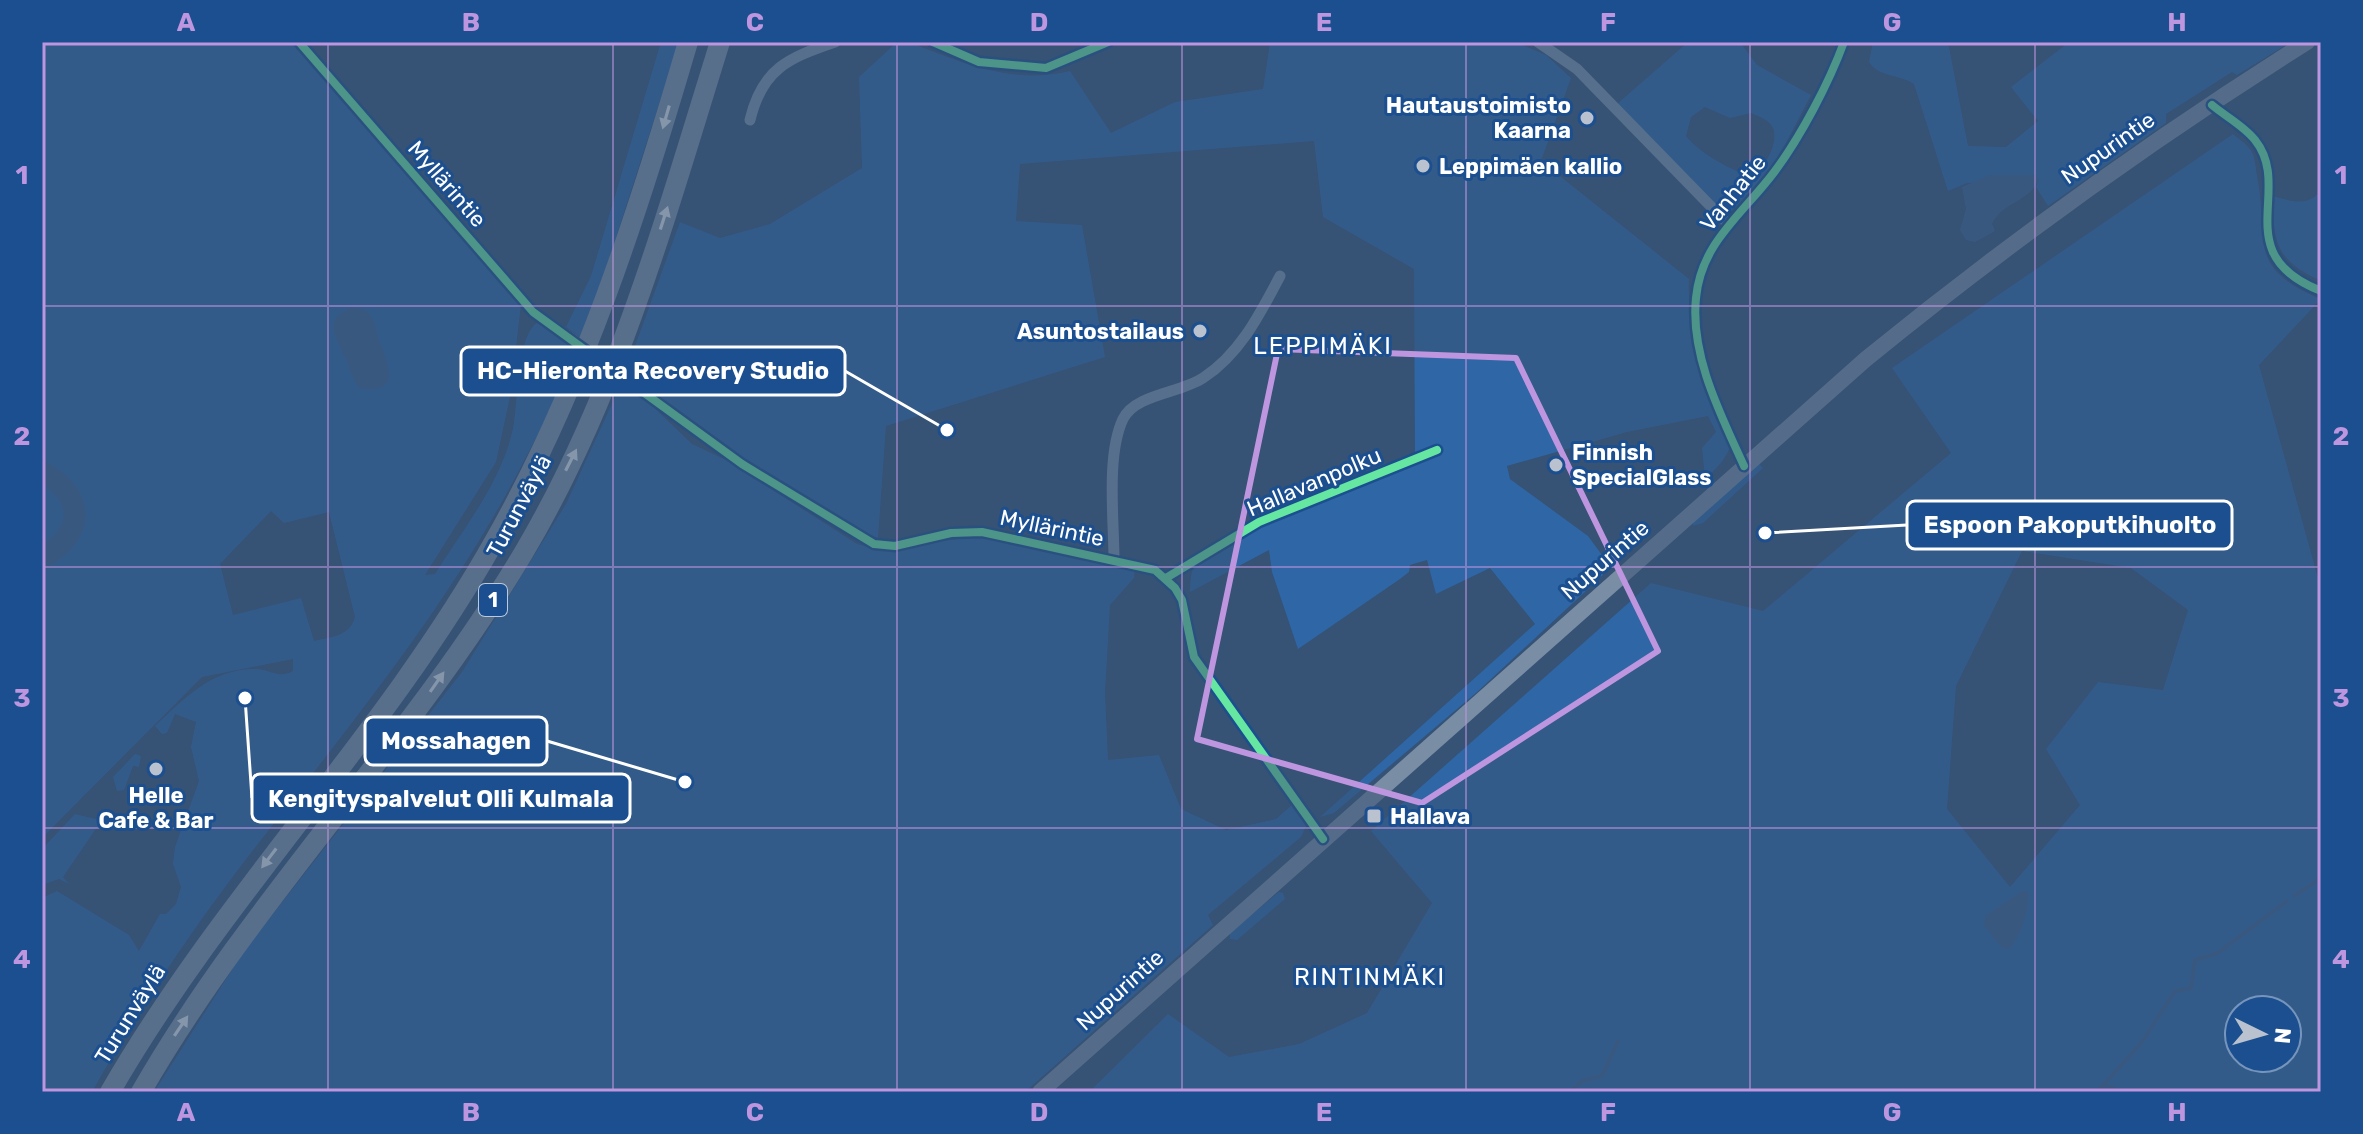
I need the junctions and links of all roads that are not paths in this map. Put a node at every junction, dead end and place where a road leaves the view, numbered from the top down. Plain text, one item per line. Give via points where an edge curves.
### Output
1 (299, 42) edge
2 (688, 42) edge
3 (720, 42) edge
4 (835, 42) edge
5 (933, 42) edge
6 (1108, 42) edge
7 (1538, 42) edge
8 (1844, 42) edge
9 (2307, 42) edge
10 (2212, 105) junction
11 (750, 120) dead end
12 (1728, 224) junction
13 (1280, 276) dead end
14 (2321, 291) edge
15 (575, 341) tunnel mouth
16 (623, 376) tunnel mouth
17 (1744, 466) junction
18 (1114, 560) junction
19 (1323, 839) junction
20 (110, 1092) edge
21 (141, 1092) edge
22 (1040, 1092) edge

1 - 15 street, Myllärintie via 533,312
2 -> 20 highway, Turunväylä / 1 via 604,305 555,421 495,540 401,684 201,949
21 -> 3 highway, Turunväylä / 1 via 222,964 424,701 525,551 585,432 635,308
4 - 11 street via 771,72 756,95
5 - 6 street via 979,62 1046,68
7 - 12 street via 1577,69
8 - 12 street, Vanhatie via 1791,149
9 - 10 main road, Nupurintie
10 - 14 street via 2256,141 2267,181 2266,226 2281,268
10 - 17 main road, Nupurintie via 1985,262
12 - 17 street, Vanhatie via 1699,279 1697,331 1719,412
13 - 18 street via 1257,321 1216,368 1182,389 1140,403 1124,416 1115,456
16 - 18 street, Myllärintie via 742,464 874,544 895,546 982,532
17 - 19 main road, Nupurintie
18 - 19 street, Myllärintie via 1146,566 1175,588 1194,657
19 - 22 main road, Nupurintie

